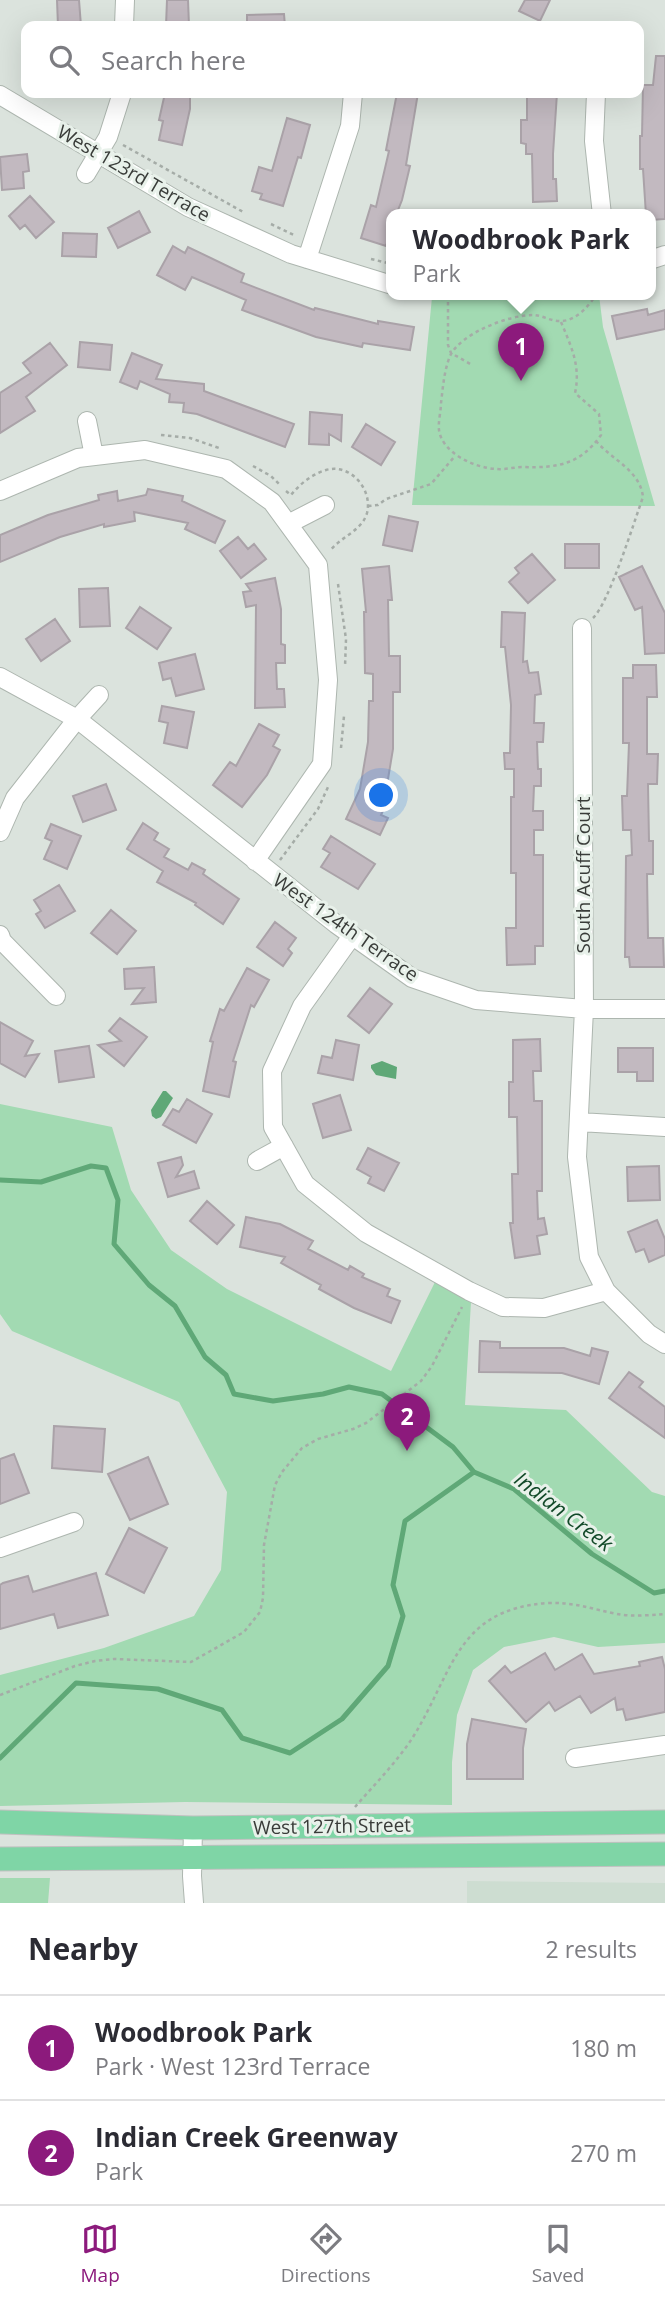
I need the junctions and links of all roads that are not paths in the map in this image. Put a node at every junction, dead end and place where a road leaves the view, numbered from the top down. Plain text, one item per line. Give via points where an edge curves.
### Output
1 (125, 0) edge
2 (124, 21) edge
3 (0, 95) edge
4 (120, 98) edge
5 (353, 98) edge
6 (596, 98) edge
7 (99, 153) junction
8 (86, 174) dead end
9 (601, 209) edge
10 (307, 259) junction
11 (386, 283) edge
12 (87, 421) dead end
13 (94, 456) junction
14 (0, 491) edge
15 (325, 505) dead end
16 (288, 524) junction
17 (582, 628) road end
18 (0, 677) edge
19 (99, 695) dead end
20 (77, 719) junction
21 (0, 832) edge
22 (255, 862) junction
23 (0, 935) edge
24 (352, 936) junction
25 (56, 996) dead end
26 (584, 1009) junction
27 (665, 1009) edge
28 (579, 1122) junction
29 (665, 1127) edge
30 (284, 1146) junction
31 (257, 1161) dead end
32 (606, 1291) junction
33 (665, 1344) edge
34 (74, 1522) dead end
35 (0, 1548) edge
36 (665, 1745) edge
37 (575, 1758) dead end
38 (0, 1822) edge
39 (665, 1822) edge
40 (193, 1828) junction
41 (665, 1854) edge
42 (192, 1856) junction
43 (0, 1859) edge
44 (194, 1903) edge

1 - 2 street
3 - 7 street, West 123rd Terrace
4 - 7 street
5 - 10 street via 351,126
6 - 9 street via 594,141
7 - 8 street
7 - 10 street, West 123rd Terrace via 188,207
10 - 11 street, West 123rd Terrace
12 - 13 street
13 - 14 street via 78,458
13 - 16 street via 145,450 226,470 272,502
15 - 16 street
16 - 22 street via 318,565 328,680 322,764
17 - 26 street, South Acuff Court
18 - 20 street, West 124th Terrace
19 - 20 street
20 - 21 street via 15,798
20 - 22 street, West 124th Terrace
22 - 24 street, West 124th Terrace
23 - 25 street
24 - 26 street, West 124th Terrace via 412,978 476,1000
24 - 30 street via 302,1006 271,1071 272,1127
26 - 27 street, West 124th Terrace
26 - 28 street, South Acuff Court
28 - 29 street
28 - 32 street, South Acuff Court via 578,1157 589,1257
30 - 31 street
30 - 32 street via 305,1184 366,1233 503,1307 544,1308
32 - 33 street, South Acuff Court
34 - 35 street
36 - 37 street
38 - 40 main road, West 127th Street
39 - 40 main road, West 127th Street
40 - 42 street
41 - 42 main road, West 127th Street
42 - 43 main road, West 127th Street
42 - 44 street

